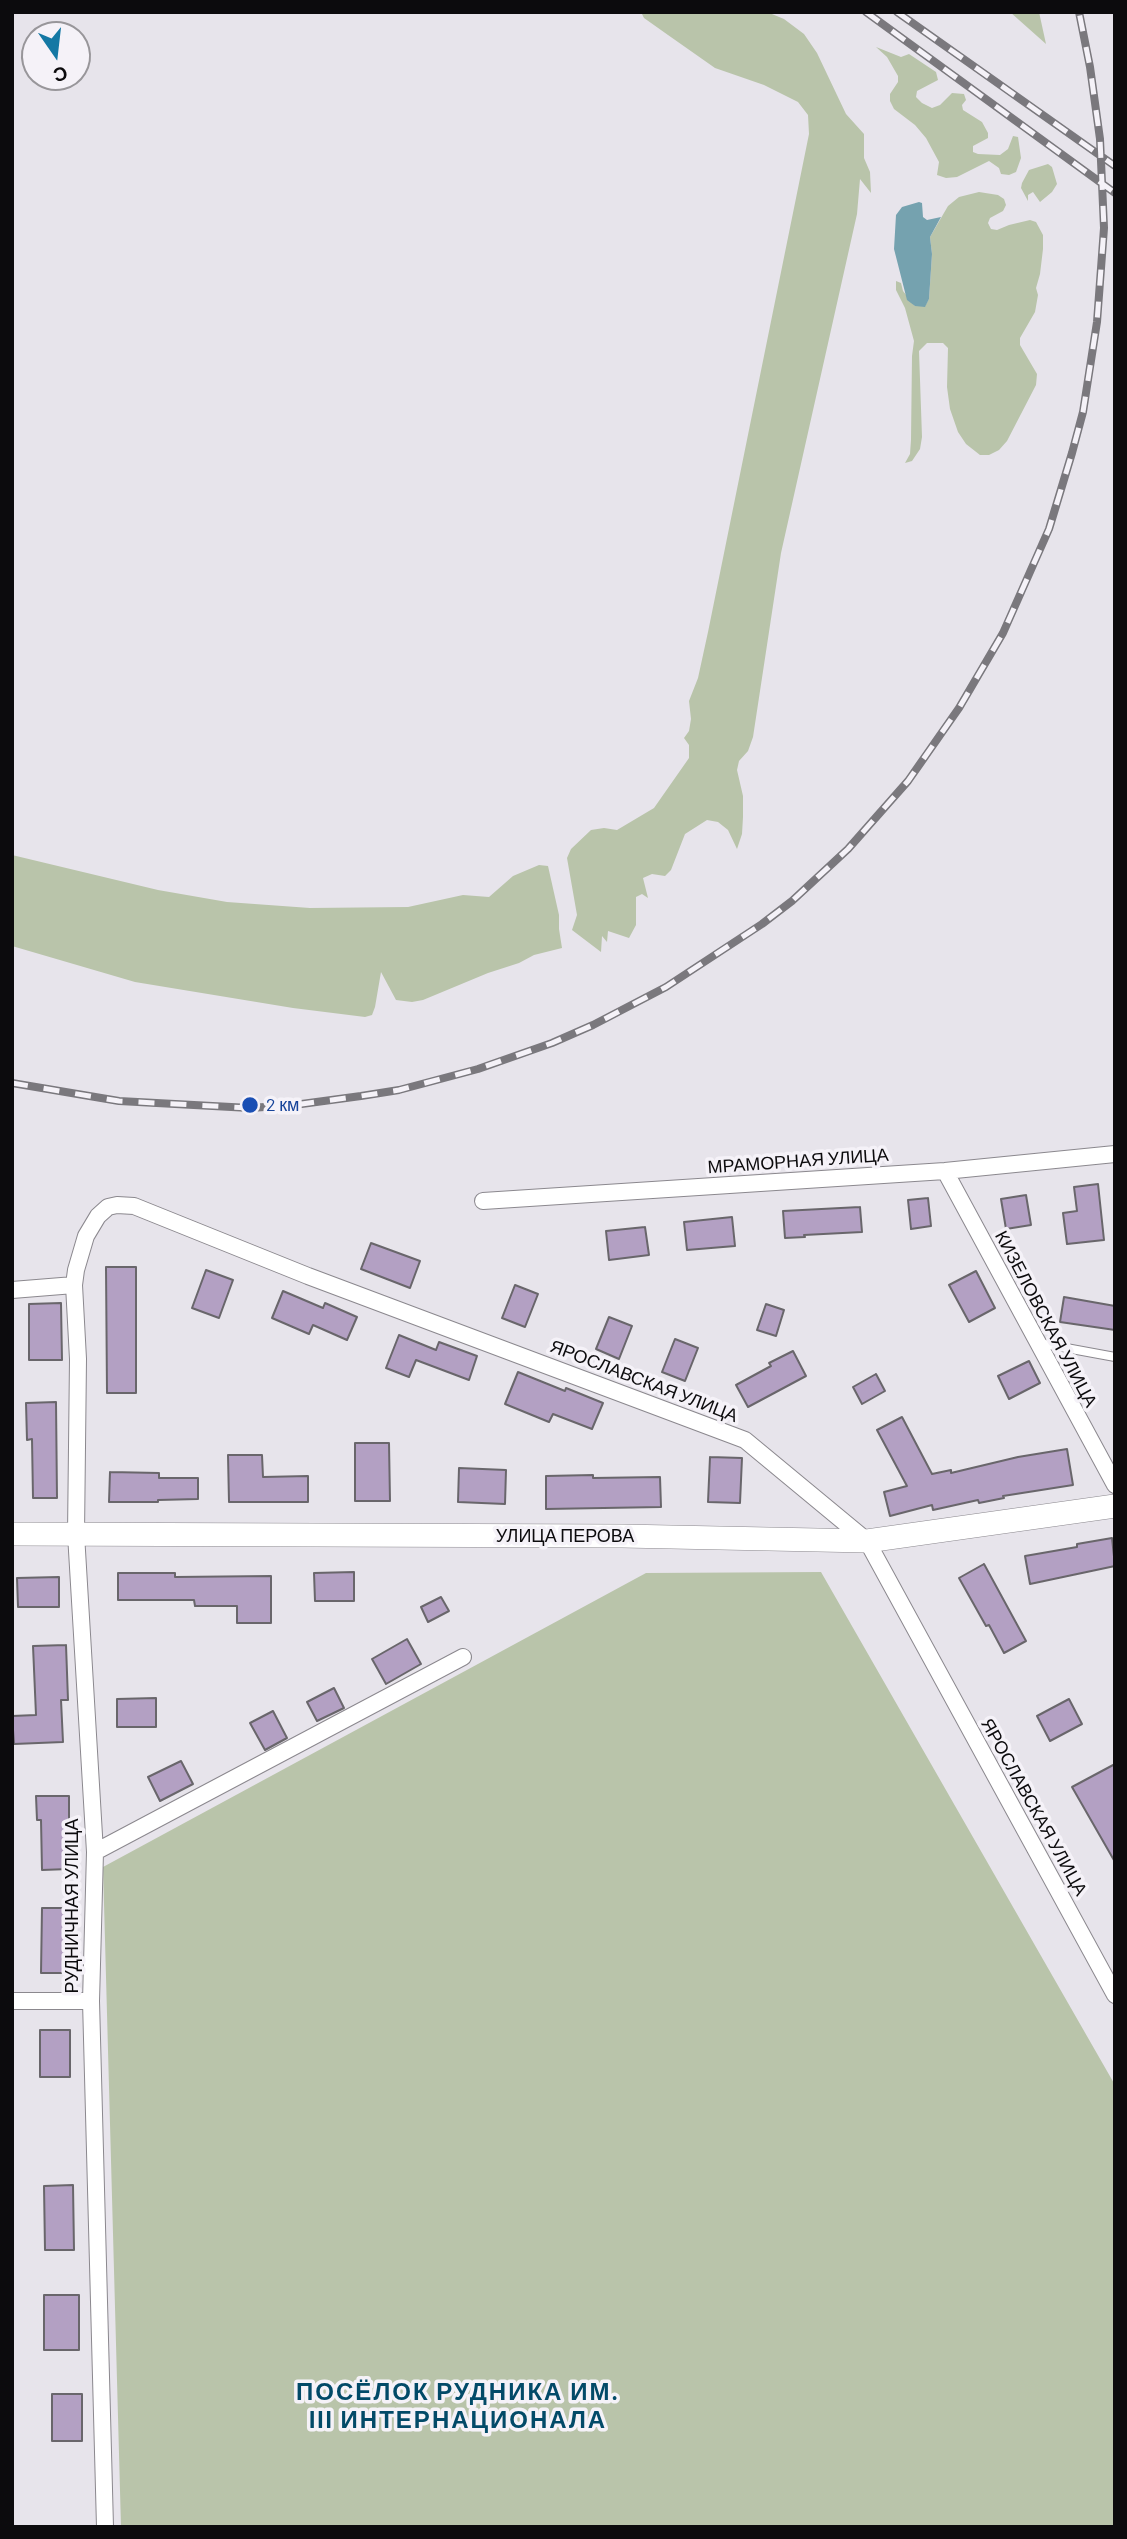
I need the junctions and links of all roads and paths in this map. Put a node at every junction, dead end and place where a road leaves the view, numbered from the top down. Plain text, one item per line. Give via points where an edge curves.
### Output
1 (1115, 1154) edge
2 (945, 1171) junction
3 (483, 1201) dead end
4 (74, 1285) junction
5 (12, 1290) edge
6 (1037, 1343) junction
7 (1115, 1357) edge
8 (1115, 1485) edge
9 (1115, 1506) edge
10 (12, 1534) edge
11 (76, 1534) junction
12 (867, 1541) junction
13 (463, 1657) dead end
14 (94, 1852) junction
15 (1115, 1995) edge
16 (12, 2000) edge
17 (91, 2001) junction
18 (105, 2527) edge

1 - 2 street, МРАМОРНАЯ УЛИЦА
2 - 3 street, МРАМОРНАЯ УЛИЦА
2 - 6 street, КИЗЕЛОВСКАЯ УЛИЦА
4 - 5 street
4 - 11 street, РУДНИЧНАЯ УЛИЦА
4 - 12 street, ЯРОСЛАВСКАЯ УЛИЦА via 80,1251 98,1216 108,1207 134,1206 745,1440
6 - 7 lane
6 - 8 street, КИЗЕЛОВСКАЯ УЛИЦА
9 - 12 main road, УЛИЦА ПЕРОВА
10 - 11 main road, УЛИЦА ПЕРОВА
11 - 12 main road, УЛИЦА ПЕРОВА
11 - 14 street, РУДНИЧНАЯ УЛИЦА
12 - 15 street, ЯРОСЛАВСКАЯ УЛИЦА
13 - 14 street
14 - 17 street, РУДНИЧНАЯ УЛИЦА
16 - 17 street
17 - 18 street, РУДНИЧНАЯ УЛИЦА

